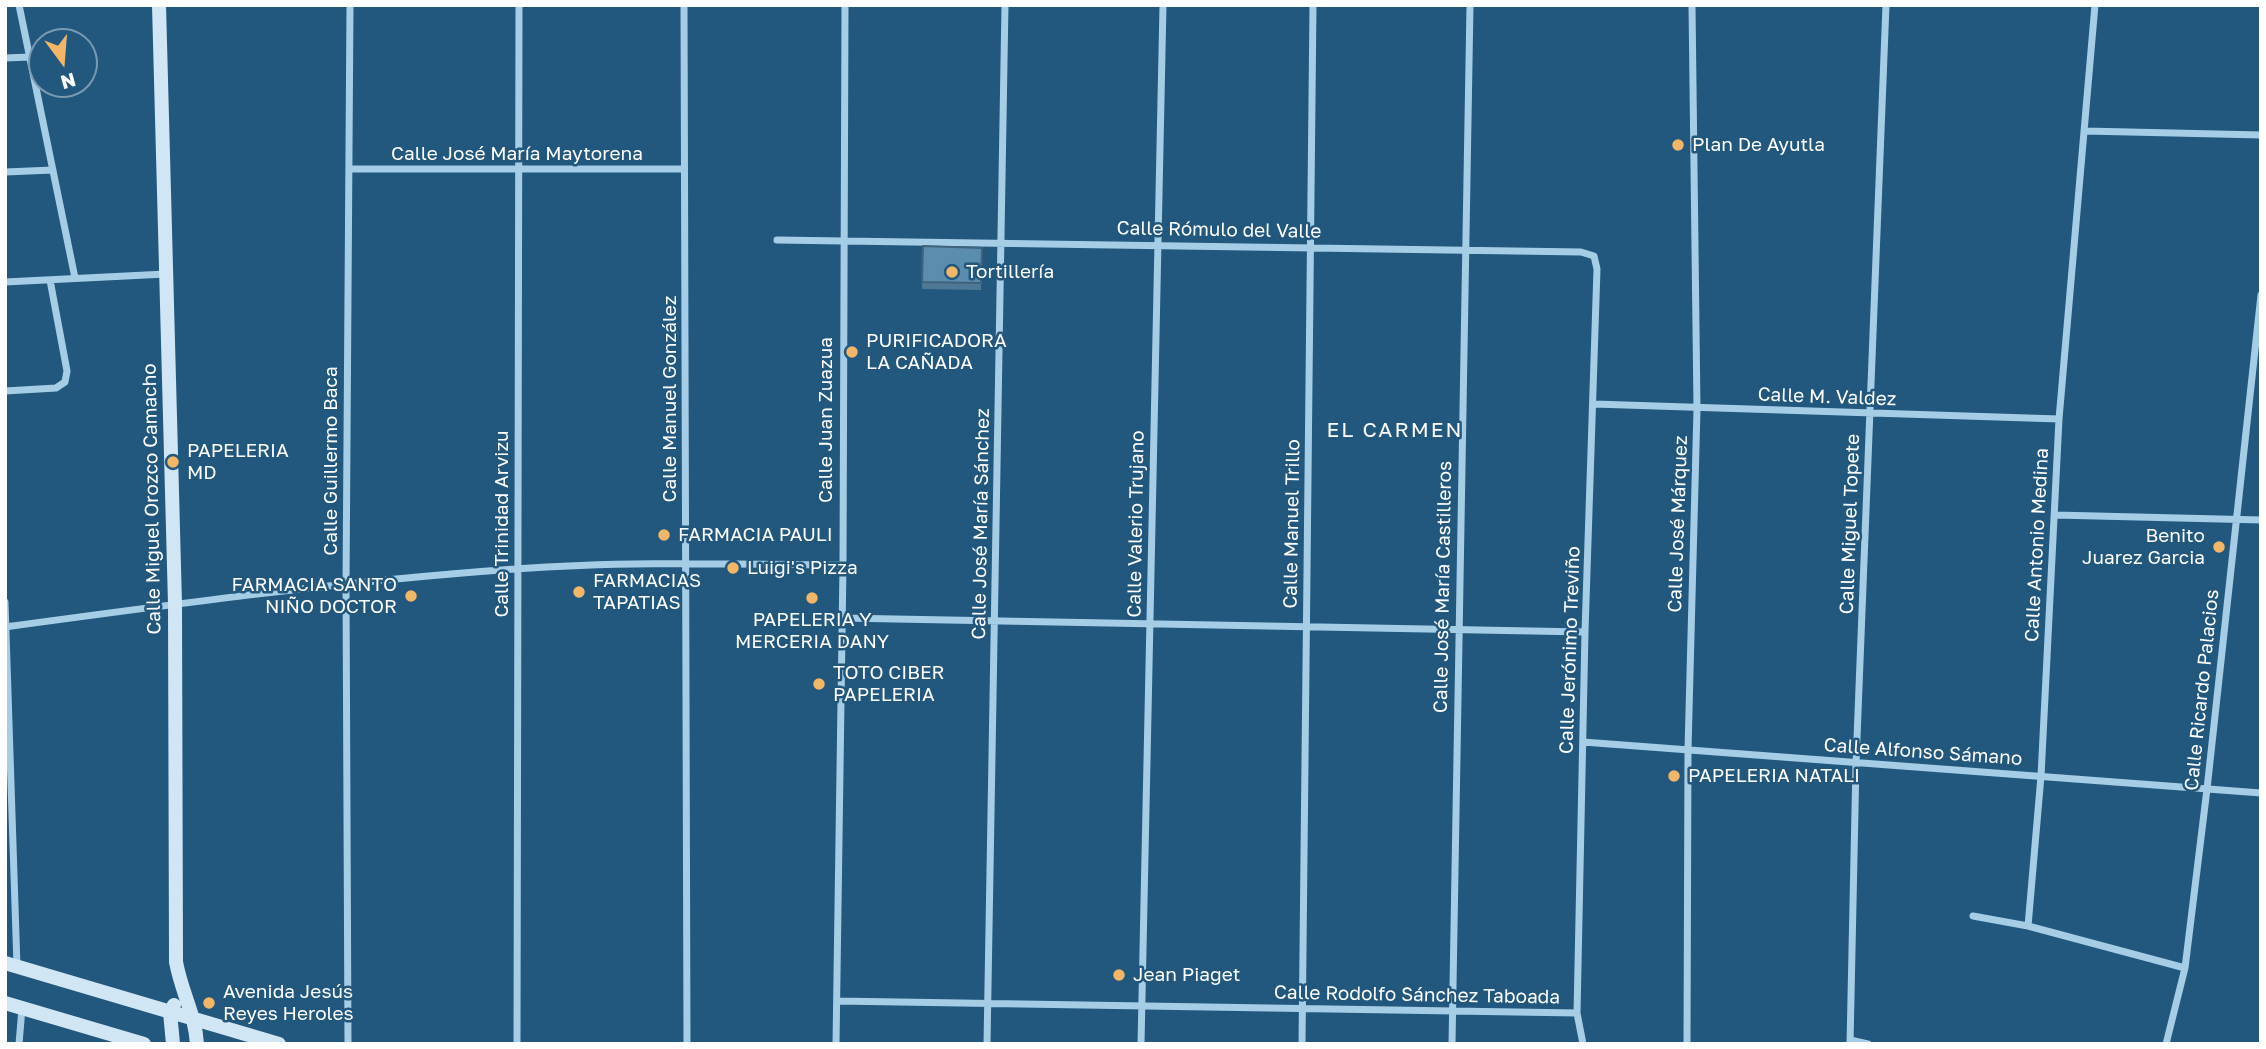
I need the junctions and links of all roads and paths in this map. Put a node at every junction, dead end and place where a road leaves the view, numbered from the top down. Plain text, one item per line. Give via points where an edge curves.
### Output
1 (19, 5) edge
2 (159, 5) edge
3 (350, 5) edge
4 (519, 5) edge
5 (684, 5) edge
6 (845, 5) edge
7 (1005, 5) edge
8 (1163, 5) edge
9 (1313, 5) edge
10 (1470, 5) edge
11 (1692, 5) edge
12 (1886, 5) edge
13 (2095, 5) edge
14 (28, 48) edge
15 (28, 57) edge
16 (5, 58) edge
17 (38, 98) edge
18 (2085, 131) junction
19 (2261, 135) edge
20 (349, 169) junction
21 (684, 169) junction
22 (53, 170) junction
23 (521, 171) junction
24 (5, 172) edge
25 (777, 240) dead end
26 (842, 241) junction
27 (1001, 242) junction
28 (1158, 245) junction
29 (1311, 247) junction
30 (1466, 250) junction
31 (1594, 256) joint
32 (166, 274) junction
33 (75, 278) junction
34 (50, 280) junction
35 (5, 282) edge
36 (2261, 295) edge
37 (5, 391) edge
38 (1594, 404) junction
39 (1697, 409) junction
40 (1870, 414) junction
41 (2059, 419) junction
42 (2054, 515) junction
43 (2237, 519) junction
44 (2261, 520) edge
45 (687, 564) junction
46 (843, 565) junction
47 (517, 568) junction
48 (346, 585) junction
49 (5, 602) edge
50 (174, 604) junction
51 (842, 618) junction
52 (995, 621) junction
53 (1150, 625) junction
54 (5, 627) edge
55 (1306, 628) junction
56 (1458, 632) junction
57 (1585, 632) junction
58 (1583, 742) junction
59 (1688, 749) junction
60 (1856, 763) junction
61 (2041, 776) junction
62 (2207, 789) junction
63 (2261, 793) edge
64 (1973, 916) dead end
65 (2028, 926) junction
66 (11, 965) edge
67 (2185, 968) junction
68 (181, 991) junction
69 (836, 1001) junction
70 (5, 1003) edge
71 (988, 1003) junction
72 (1141, 1006) junction
73 (22, 1008) junction
74 (1303, 1009) junction
75 (170, 1012) junction
76 (1453, 1012) junction
77 (1577, 1013) junction
78 (195, 1019) junction
79 (1850, 1042) edge
80 (19, 1044) edge
81 (144, 1044) edge
82 (173, 1044) edge
83 (197, 1044) edge
84 (279, 1044) edge
85 (348, 1044) edge
86 (517, 1044) edge
87 (687, 1044) edge
88 (835, 1044) edge
89 (988, 1044) edge
90 (1140, 1044) edge
91 (1302, 1044) edge
92 (1452, 1044) edge
93 (1583, 1044) edge
94 (1687, 1044) edge
95 (1868, 1044) edge
96 (2166, 1044) edge

1 - 14 street
2 - 32 street, Calle Miguel Orozco Camacho
3 - 20 street, Calle Guillermo Baca
4 - 23 street, Calle Trinidad Arvizu
5 - 21 street, Calle Manuel González
6 - 26 street, Calle Juan Zuazua
7 - 27 street, Calle José María Sánchez
8 - 28 street, Calle Valerio Trujano
9 - 29 street, Calle Manuel Trillo
10 - 30 street, Calle José María Castilleros
11 - 39 street, Calle José Márquez
12 - 40 street, Calle Miguel Topete
13 - 18 street, Calle Antonio Medina
15 - 16 street
17 - 22 street
18 - 19 street
18 - 41 street, Calle Antonio Medina
20 - 23 street, Calle José María Maytorena
20 - 48 street, Calle Guillermo Baca
21 - 23 street, Calle José María Maytorena
21 - 45 street, Calle Manuel González
22 - 24 street
22 - 33 street
23 - 47 street, Calle Trinidad Arvizu
25 - 26 street, Calle Rómulo del Valle
26 - 27 street, Calle Rómulo del Valle
26 - 46 street, Calle Juan Zuazua
27 - 28 street, Calle Rómulo del Valle
27 - 52 street, Calle José María Sánchez
28 - 29 street, Calle Rómulo del Valle
28 - 53 street, Calle Valerio Trujano
29 - 30 street, Calle Rómulo del Valle
29 - 55 street, Calle Manuel Trillo
30 - 31 street, Calle Rómulo del Valle
30 - 56 street, Calle José María Castilleros
31 - 38 street, Calle Jerónimo Treviño
32 - 33 street
32 - 50 street, Calle Miguel Orozco Camacho
33 - 34 street
34 - 35 street
34 - 37 street via 67,371 65,382 56,388
36 - 43 street, Calle Ricardo Palacios
38 - 39 street, Calle M. Valdez
38 - 57 street, Calle Jerónimo Treviño
39 - 40 street, Calle M. Valdez
39 - 59 street, Calle José Márquez
40 - 41 street, Calle M. Valdez
40 - 60 street, Calle Miguel Topete
41 - 42 street, Calle Antonio Medina
42 - 43 street
42 - 61 street, Calle Antonio Medina
43 - 44 street
43 - 62 street, Calle Ricardo Palacios
45 - 46 street
45 - 47 street
45 - 87 street, Calle Manuel González
46 - 51 street, Calle Juan Zuazua
47 - 48 street
47 - 86 street, Calle Trinidad Arvizu
48 - 50 street
48 - 85 street, Calle Guillermo Baca
49 - 54 street
50 - 54 street
50 - 68 street, Calle Miguel Orozco Camacho via 176,962
51 - 52 street
51 - 69 street, Calle Juan Zuazua
52 - 53 street
52 - 71 street, Calle José María Sánchez
53 - 55 street
53 - 72 street, Calle Valerio Trujano
54 - 66 street
55 - 56 street
55 - 74 street, Calle Manuel Trillo
56 - 57 street
56 - 76 street, Calle José María Castilleros
57 - 58 street, Calle Jerónimo Treviño
58 - 59 street, Calle Alfonso Sámano
58 - 77 street, Calle Jerónimo Treviño
59 - 60 street, Calle Alfonso Sámano
59 - 94 street, Calle José Márquez
60 - 61 street, Calle Alfonso Sámano
60 - 79 street, Calle Miguel Topete
61 - 62 street, Calle Alfonso Sámano
61 - 65 street, Calle Antonio Medina
62 - 63 street, Calle Alfonso Sámano
62 - 67 street, Calle Ricardo Palacios
64 - 65 street
65 - 67 street
66 - 75 street
67 - 96 street, Calle Ricardo Palacios
68 - 75 street
68 - 78 street, Calle Miguel Orozco Camacho
69 - 71 street, Calle Rodolfo Sánchez Taboada
69 - 88 street, Calle Juan Zuazua
70 - 73 street
71 - 72 street, Calle Rodolfo Sánchez Taboada
71 - 89 street, Calle José María Sánchez
72 - 74 street, Calle Rodolfo Sánchez Taboada
72 - 90 street, Calle Valerio Trujano
73 - 80 street
73 - 81 street
74 - 76 street, Calle Rodolfo Sánchez Taboada
74 - 91 street, Calle Manuel Trillo
75 - 78 street
75 - 82 street
76 - 77 street, Calle Rodolfo Sánchez Taboada
76 - 92 street, Calle José María Castilleros
77 - 93 street, Calle Jerónimo Treviño
78 - 83 street, Calle Miguel Orozco Camacho
78 - 84 street
79 - 95 street

